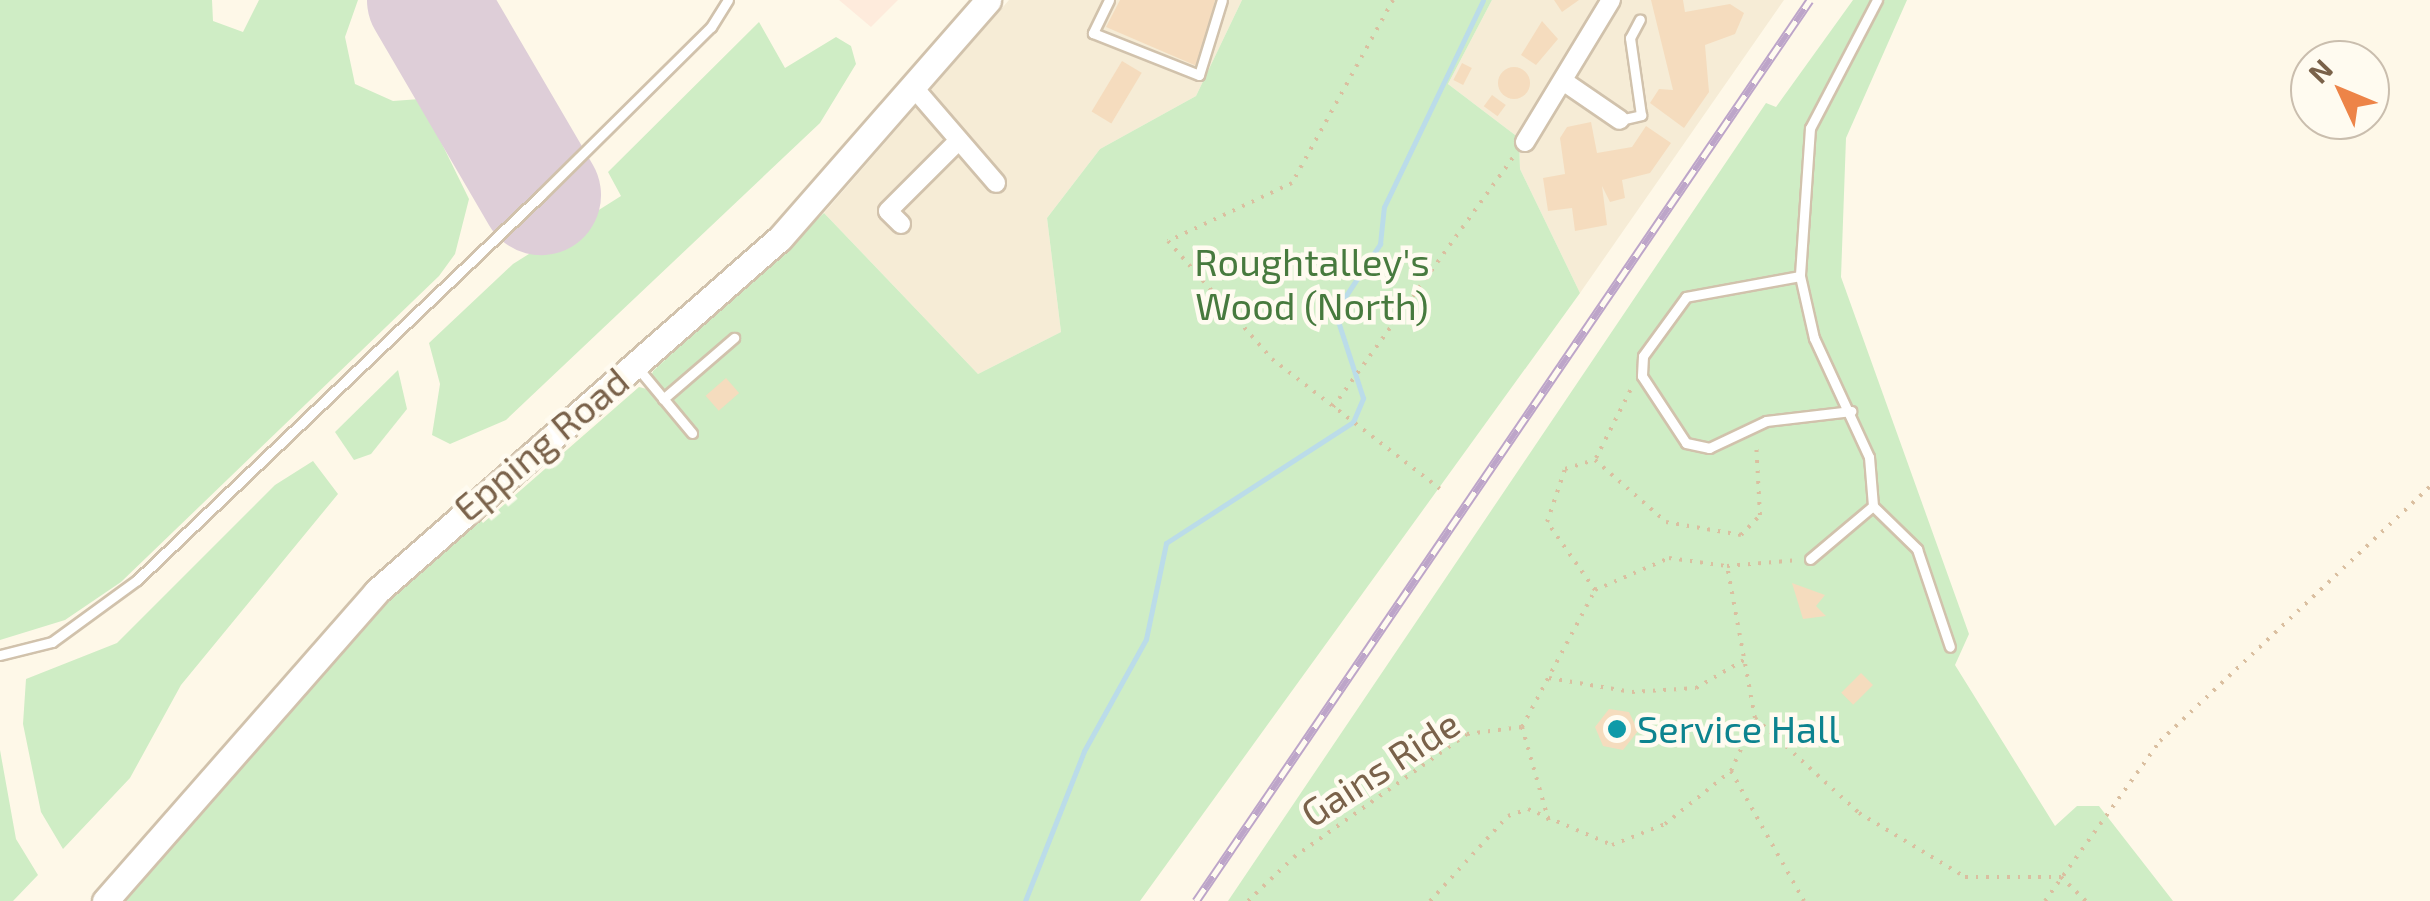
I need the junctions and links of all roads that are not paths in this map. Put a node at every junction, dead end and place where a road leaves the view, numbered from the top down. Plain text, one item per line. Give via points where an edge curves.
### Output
1 (728, 0) edge
2 (988, 0) edge
3 (1108, 0) edge
4 (1222, 0) edge
5 (1611, 0) edge
6 (1877, 0) edge
7 (1640, 19) dead end
8 (1566, 83) junction
9 (915, 89) junction
10 (1620, 120) joint
11 (959, 140) junction
12 (1525, 142) road end
13 (996, 183) dead end
14 (901, 224) dead end
15 (1800, 276) junction
16 (734, 338) dead end
17 (635, 365) junction
18 (664, 399) junction
19 (1851, 411) junction
20 (692, 433) dead end
21 (1873, 506) junction
22 (1810, 559) road end
23 (1950, 647) dead end
24 (0, 655) edge
25 (105, 901) edge

1 - 24 lane via 712,27 541,195 137,580 52,642
2 - 9 main road, Epping Road
3 - 4 lane via 1093,33 1199,76
5 - 8 street
6 - 15 lane via 1810,128
7 - 10 lane via 1630,38 1641,115
8 - 10 street
8 - 12 street
9 - 11 street
9 - 17 main road, Epping Road via 780,238
11 - 13 street
11 - 14 street via 888,211
15 - 19 lane via 1814,338
15 - 19 lane via 1686,297 1643,356 1642,376 1686,443 1709,448 1748,431
16 - 18 lane
17 - 18 lane
17 - 25 main road, Epping Road via 376,592
18 - 20 lane
19 - 21 lane via 1869,457
21 - 22 lane
21 - 23 lane via 1917,549

